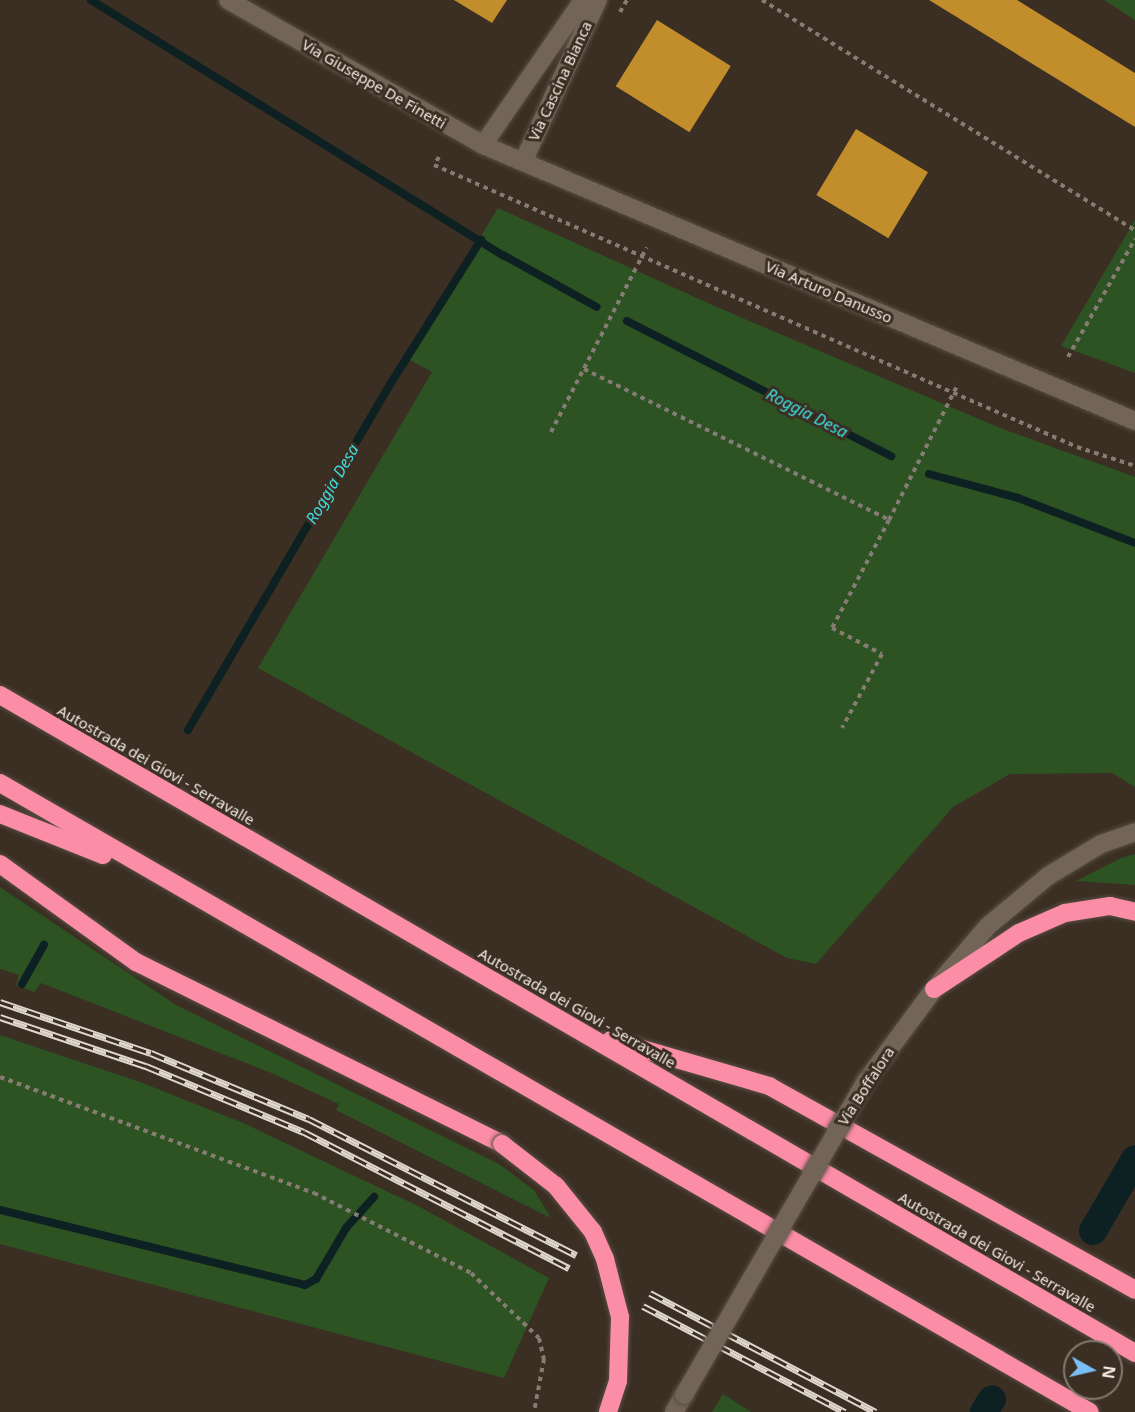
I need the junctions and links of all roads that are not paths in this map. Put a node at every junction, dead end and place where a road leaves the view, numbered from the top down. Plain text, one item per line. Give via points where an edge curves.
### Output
1 (228, 0) edge
2 (583, 0) edge
3 (598, 0) edge
4 (483, 145) junction
5 (523, 162) junction
6 (1135, 421) edge
7 (0, 695) edge
8 (0, 783) edge
9 (0, 814) edge
10 (1135, 832) edge
11 (0, 864) edge
12 (158, 877) junction
13 (1135, 912) edge
14 (934, 988) junction
15 (583, 1031) junction
16 (1135, 1290) edge
17 (1135, 1353) edge
18 (608, 1412) edge
19 (674, 1412) edge
20 (1089, 1412) edge

1 - 4 street, Via Giuseppe De Finetti
2 - 4 street, Via Cascina Bianca
3 - 5 street, Via Cascina Bianca
4 - 5 street, Via Giuseppe De Finetti
5 - 6 street, Via Arturo Danusso
7 - 15 highway, Autostrada dei Giovi - Serravalle
8 - 12 highway
9 - 12 highway
10 - 14 street, Via Boffalora via 1101,844 1047,876 988,926
11 - 18 highway, bridge via 136,962 502,1144 556,1186 593,1232 605,1259 620,1317 618,1381
12 - 20 highway
13 - 14 highway via 1110,906 1065,913 1019,933
14 - 19 street, Via Boffalora, bridge via 866,1080
15 - 16 highway via 769,1086
15 - 17 highway, Autostrada dei Giovi - Serravalle

